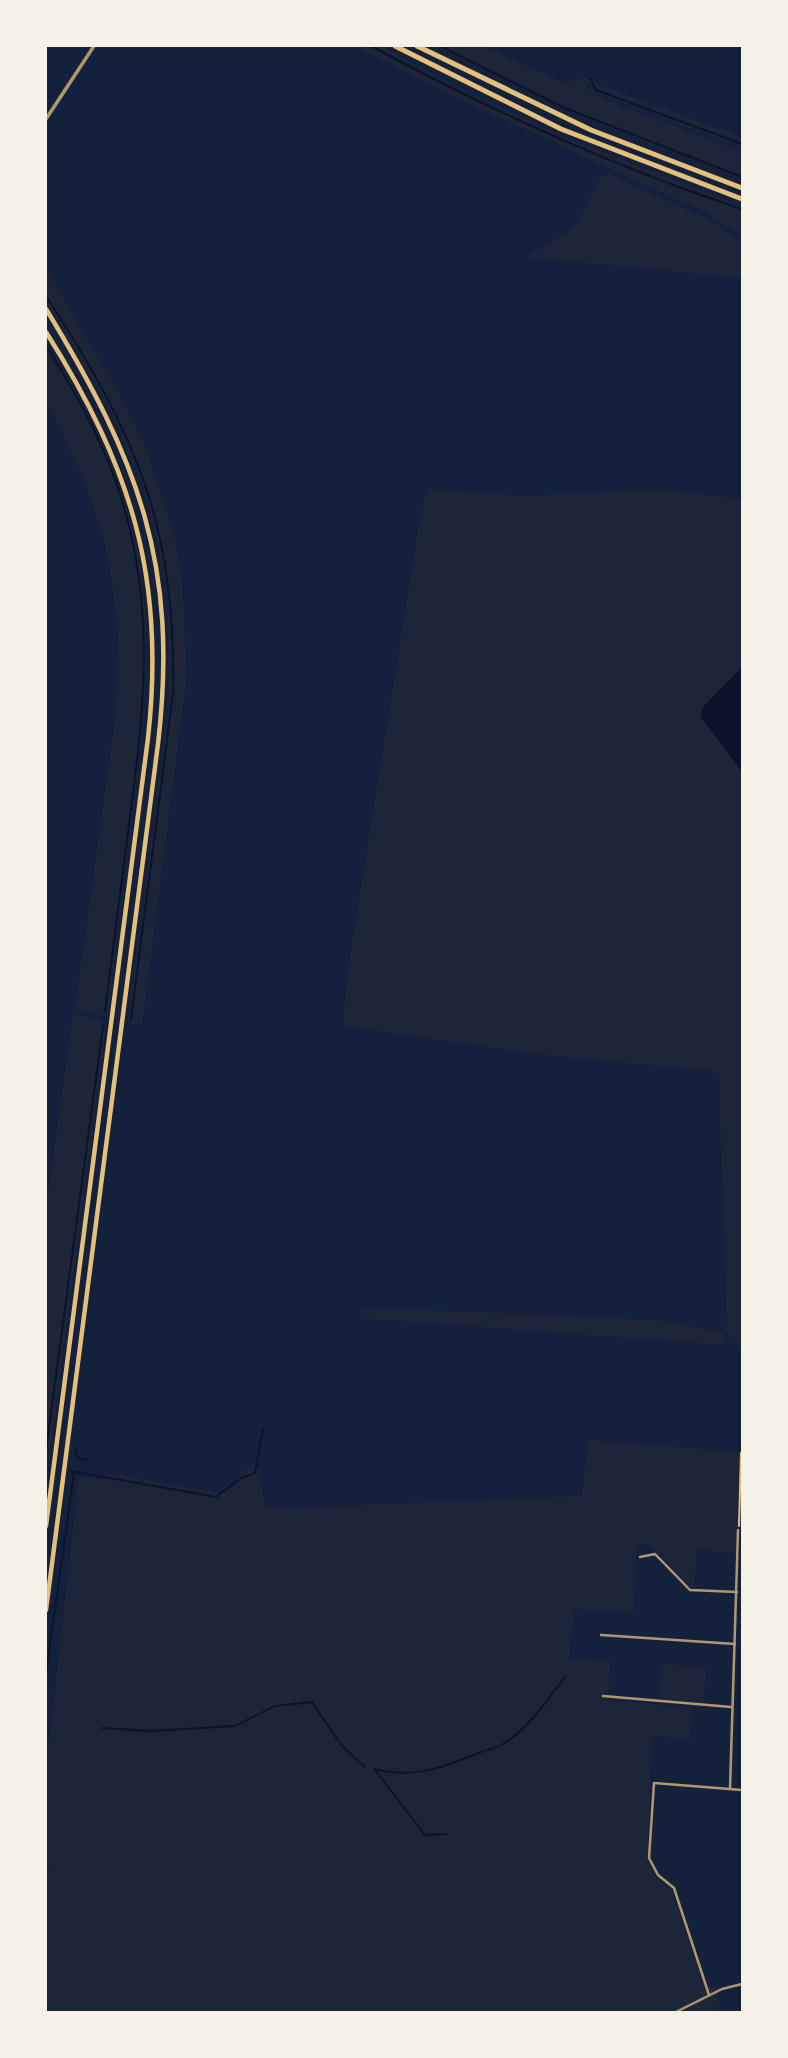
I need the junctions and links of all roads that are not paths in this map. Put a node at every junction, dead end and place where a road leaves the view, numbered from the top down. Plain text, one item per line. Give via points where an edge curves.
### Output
1 (94, 46) edge
2 (395, 46) edge
3 (417, 46) edge
4 (46, 119) edge
5 (743, 188) edge
6 (743, 199) edge
7 (46, 309) edge
8 (46, 332) edge
9 (46, 1526) edge
10 (738, 1530) road end
11 (640, 1557) dead end
12 (737, 1586) junction
13 (743, 1586) edge
14 (737, 1592) junction
15 (46, 1610) edge
16 (601, 1634) dead end
17 (735, 1644) junction
18 (603, 1696) dead end
19 (731, 1707) junction
20 (730, 1789) junction
21 (743, 1790) edge
22 (743, 1984) edge
23 (709, 1995) junction
24 (676, 2012) edge

1 - 4 street
2 - 6 highway via 571,133
3 - 5 highway via 591,130
7 - 15 main road via 106,413 139,494 159,581 164,666 157,755
8 - 9 main road via 91,408 124,482 146,566 154,650 148,738
10 - 12 street
11 - 14 street via 655,1554 690,1590
12 - 13 street
12 - 14 street
14 - 17 street
16 - 17 street
17 - 19 street
18 - 19 street
19 - 20 street
20 - 21 street
20 - 23 street via 654,1783 649,1858 658,1875 674,1888
22 - 23 street
23 - 24 street

